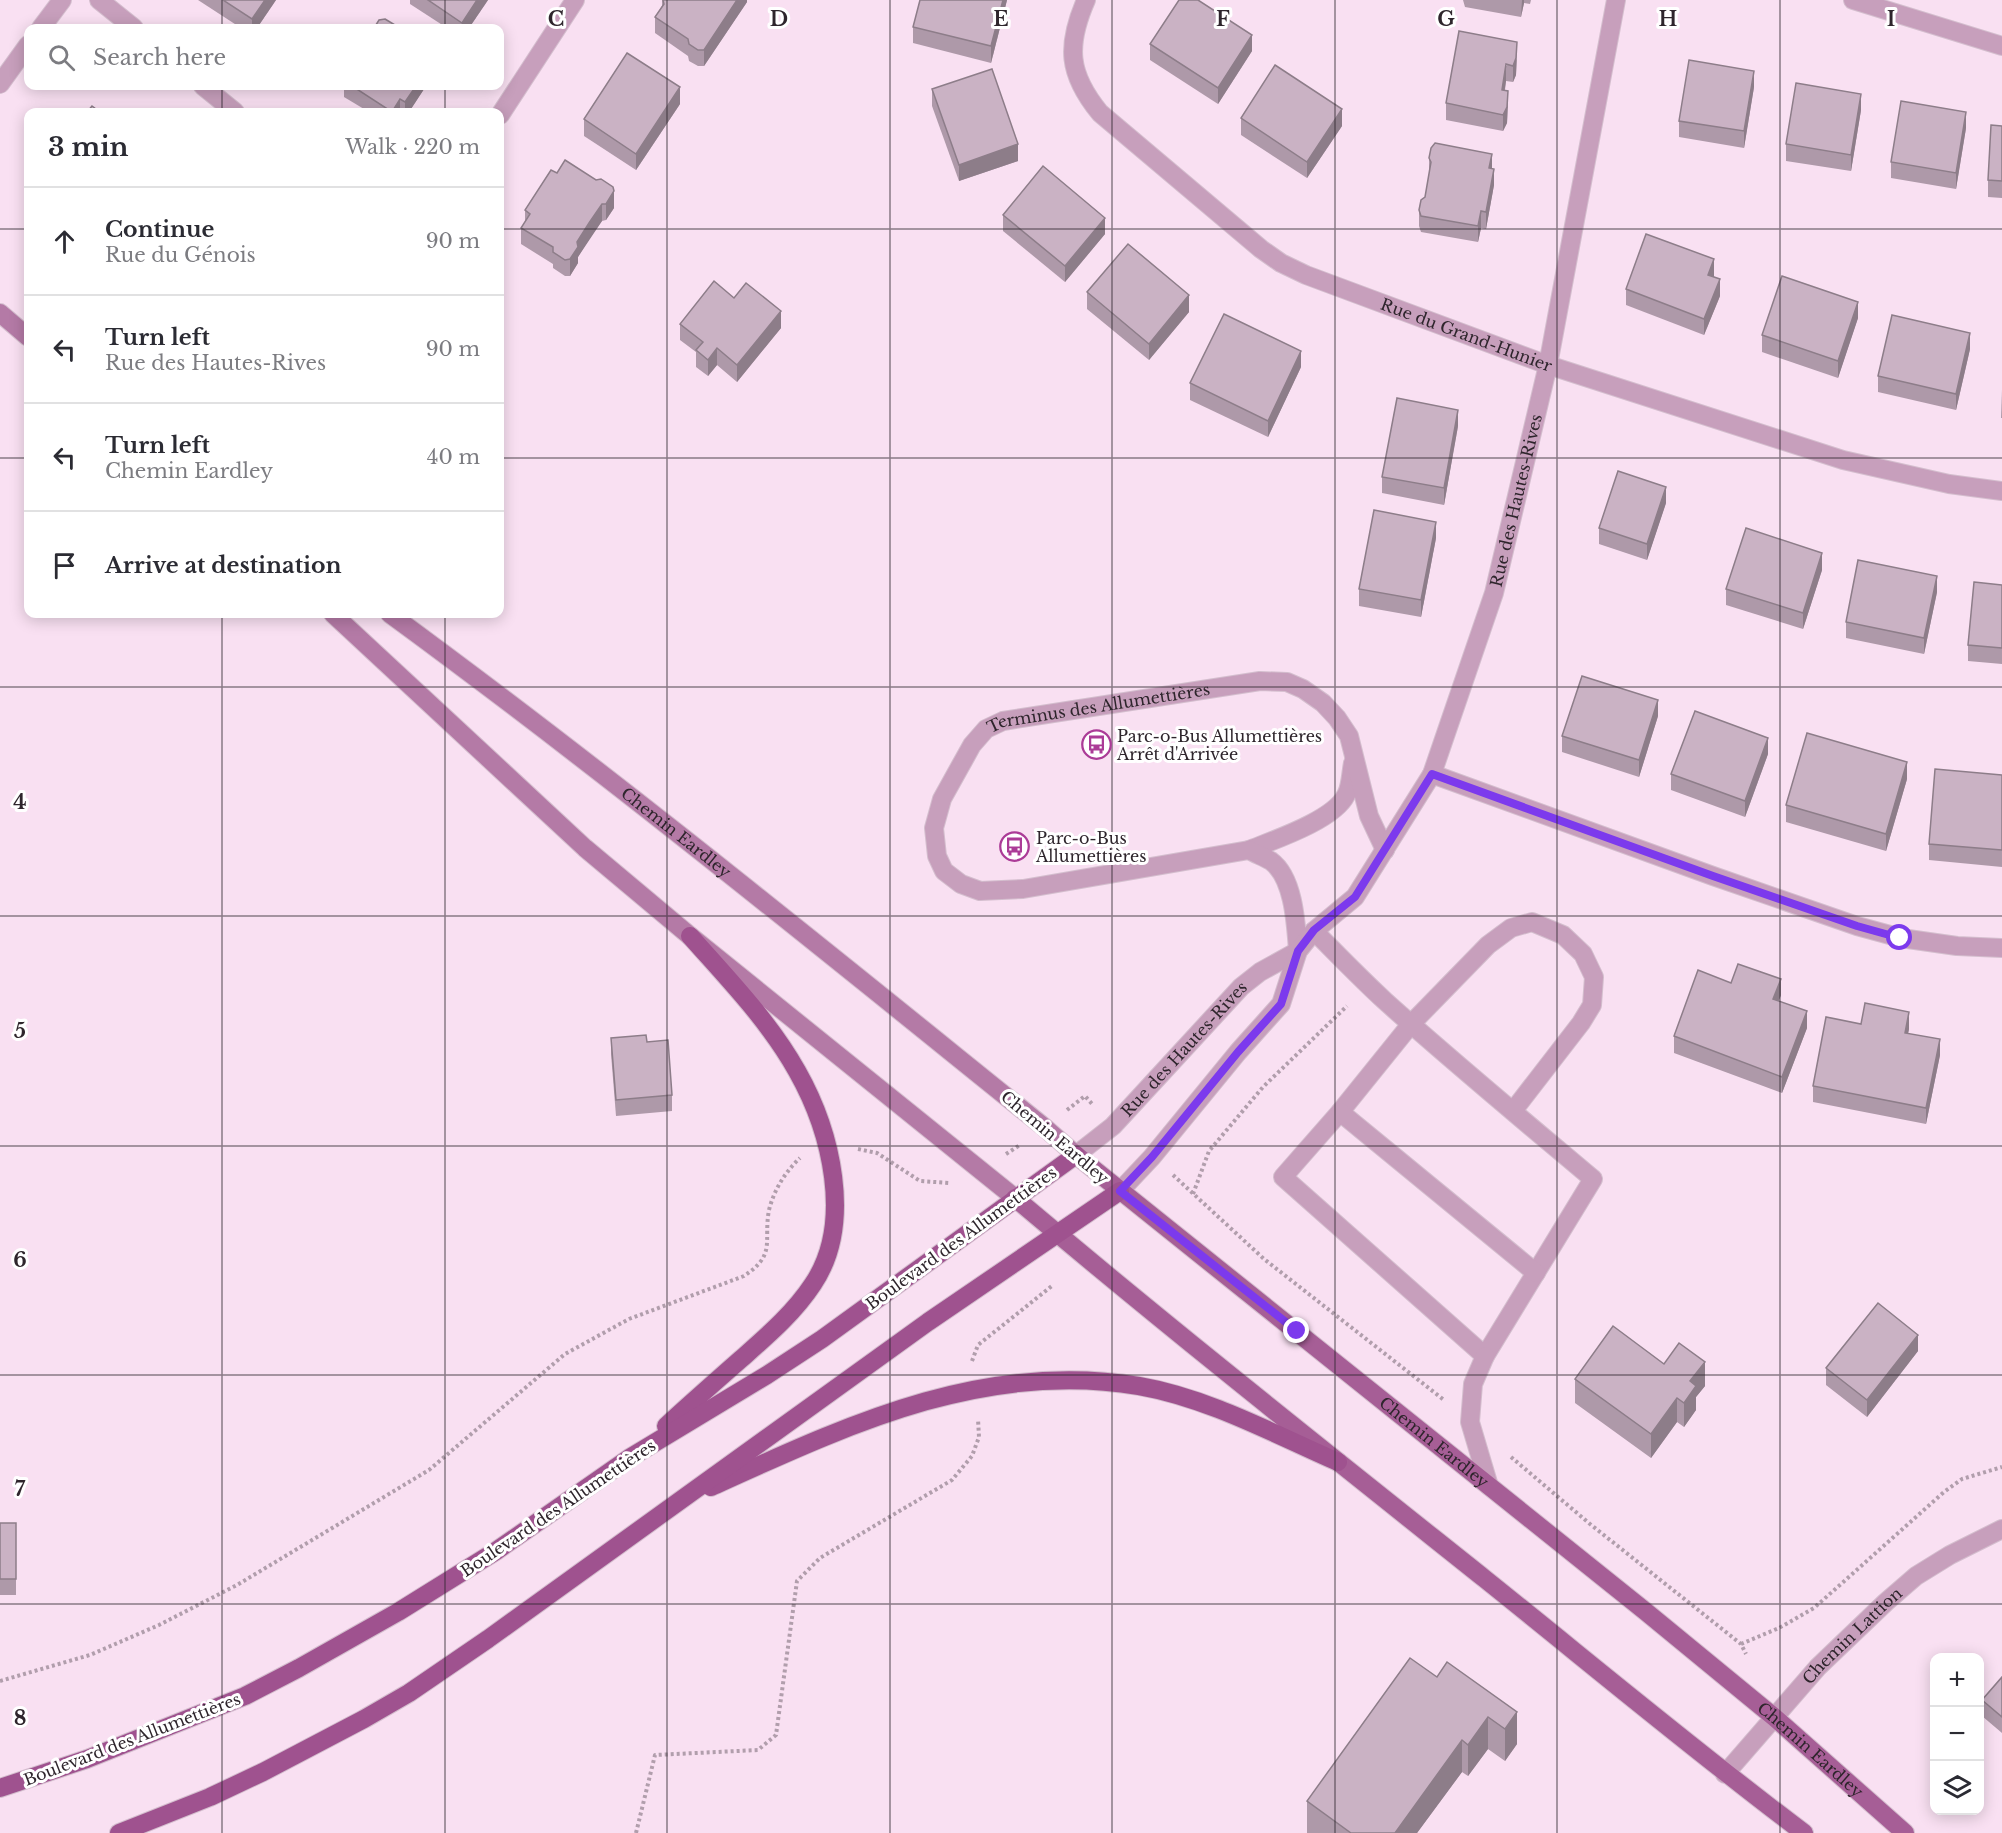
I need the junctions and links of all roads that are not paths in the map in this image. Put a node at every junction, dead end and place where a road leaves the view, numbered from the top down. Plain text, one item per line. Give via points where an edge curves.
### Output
1 (62, 0) edge
2 (99, 0) edge
3 (575, 0) edge
4 (1086, 0) edge
5 (1616, 0) edge
6 (1853, 0) edge
7 (44, 24) edge
8 (129, 24) edge
9 (2002, 46) edge
10 (24, 51) edge
11 (0, 84) edge
12 (207, 90) edge
13 (230, 108) edge
14 (504, 110) edge
15 (0, 313) edge
16 (24, 334) edge
17 (1548, 364) junction
18 (2002, 491) edge
19 (337, 618) edge
20 (395, 618) edge
21 (1354, 758) junction
22 (1432, 774) junction
23 (1249, 850) junction
24 (1385, 850) junction
25 (1314, 930) junction
26 (690, 936) junction
27 (2002, 948) edge
28 (1298, 951) junction
29 (1411, 1024) junction
30 (1340, 1112) junction
31 (1514, 1112) junction
32 (1076, 1155) junction
33 (1120, 1191) junction
34 (1015, 1198) junction
35 (1057, 1233) junction
36 (1536, 1273) junction
37 (1485, 1356) junction
38 (631, 1457) junction
39 (1338, 1462) junction
40 (1490, 1486) junction
41 (674, 1503) junction
42 (2002, 1529) edge
43 (1774, 1717) junction
44 (1725, 1774) junction
45 (0, 1788) edge
46 (118, 1833) edge
47 (1803, 1833) edge
48 (1905, 1833) edge

1 - 7 street
2 - 8 street
3 - 14 street
4 - 17 street, Rue du Grand-Hunier via 1072,51 1085,95 1100,113 1261,249 1306,275
5 - 17 street, Rue des Hautes-Rives
6 - 9 street
10 - 11 street
12 - 13 street
15 - 16 main road
17 - 18 street, Rue du Grand-Hunier via 1843,460
17 - 22 street, Rue des Hautes-Rives via 1494,593
19 - 26 main road via 585,848
20 - 32 main road, Chemin Eardley via 515,705 784,917
21 - 23 street, Terminus des Allumettières via 1346,796 1330,813
21 - 23 street, Terminus des Allumettières via 1349,736 1337,718 1303,688 1287,682 1260,681 1003,721 986,729 972,745 942,799 934,828 937,856 945,871 961,884 980,891 1023,889
21 - 24 street, Terminus des Allumettières via 1369,816
22 - 24 street, Rue des Hautes-Rives
22 - 27 street via 1857,926 1900,938
23 - 28 street via 1272,862 1288,884
24 - 25 street, Rue des Hautes-Rives via 1355,897
25 - 28 street, Rue des Hautes-Rives
25 - 29 street
26 - 34 main road
26 - 38 highway via 754,1009 798,1072 829,1154 836,1207 833,1234 815,1281 796,1308
28 - 32 street, Rue des Hautes-Rives via 1241,987 1113,1126
28 - 33 street, Rue des Hautes-Rives via 1281,1004
29 - 30 street
29 - 31 street
29 - 31 street via 1488,945 1511,928 1532,922 1563,936 1583,954 1594,977 1592,1005
30 - 36 street
30 - 37 street via 1283,1177
31 - 36 street via 1593,1179
32 - 33 main road, Chemin Eardley
32 - 34 highway, Boulevard des Allumettières
33 - 35 highway
33 - 40 main road, Chemin Eardley
34 - 35 main road
34 - 38 highway, Boulevard des Allumettières via 822,1339
35 - 39 main road
35 - 41 highway
36 - 37 street
37 - 40 street via 1473,1384 1470,1422
38 - 45 highway, Boulevard des Allumettières via 496,1551 299,1668 245,1696 139,1740
39 - 41 highway via 1216,1408 1140,1386 1059,1380 1018,1382 958,1392 864,1421
39 - 44 main road
40 - 43 main road, Chemin Eardley
41 - 46 highway via 400,1698 263,1772
42 - 43 street, Chemin Lattion via 1916,1576 1818,1667
43 - 44 street, Chemin Lattion
43 - 48 main road, Chemin Eardley
44 - 47 main road

